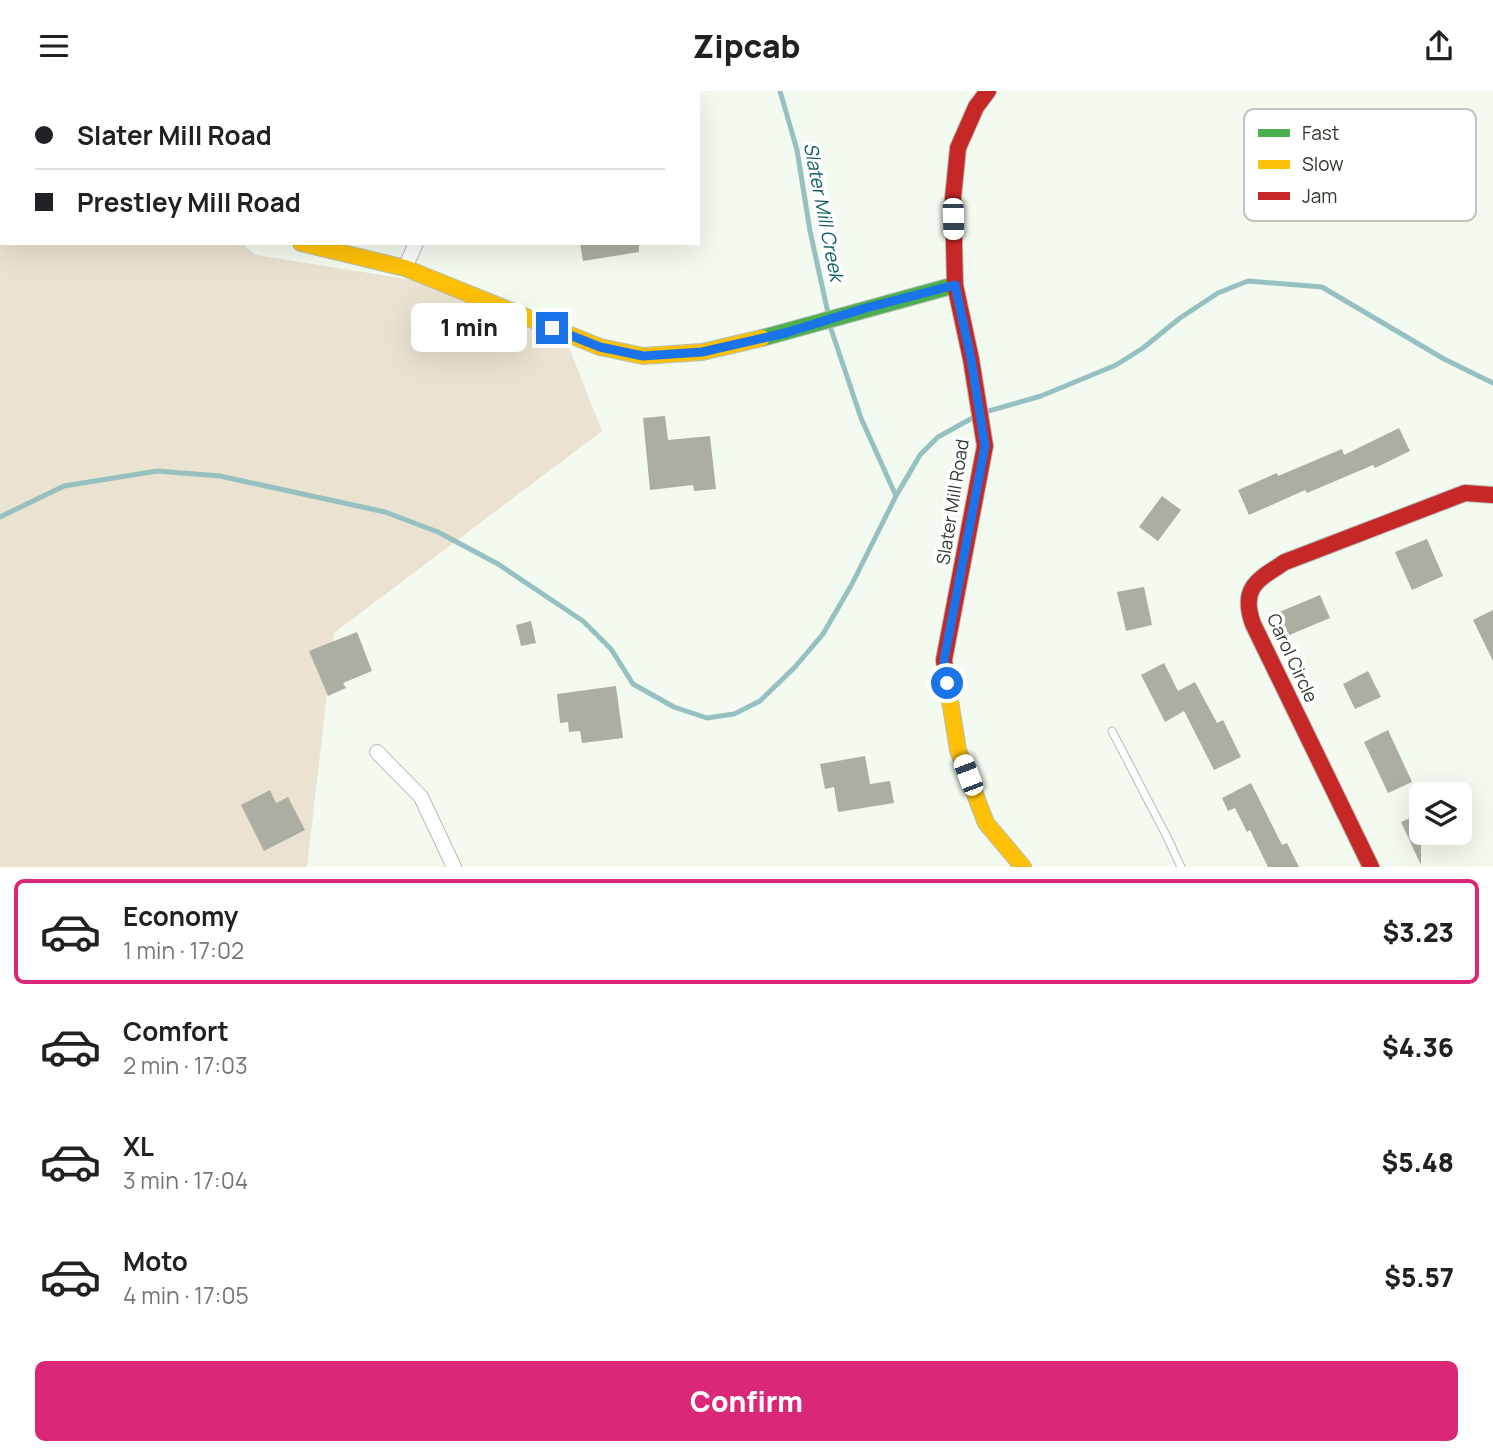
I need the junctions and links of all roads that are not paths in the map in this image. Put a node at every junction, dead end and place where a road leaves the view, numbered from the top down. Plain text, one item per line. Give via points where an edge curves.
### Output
1 (988, 91) edge
2 (310, 245) edge
3 (415, 245) edge
4 (405, 268) junction
5 (955, 285) junction
6 (1493, 495) edge
7 (1112, 731) dead end
8 (377, 752) dead end
9 (454, 867) edge
10 (1023, 867) edge
11 (1181, 867) edge
12 (1371, 867) edge

1 - 5 street, Slater Mill Road via 958,148 953,198
2 - 4 street
3 - 4 street
4 - 5 street via 600,347 643,356 702,352
5 - 10 street, Slater Mill Road via 985,446 944,660 958,750 986,823
6 - 12 street, Carol Circle via 1465,493 1285,562 1267,573 1247,602 1253,624
7 - 11 lane
8 - 9 street via 421,797

